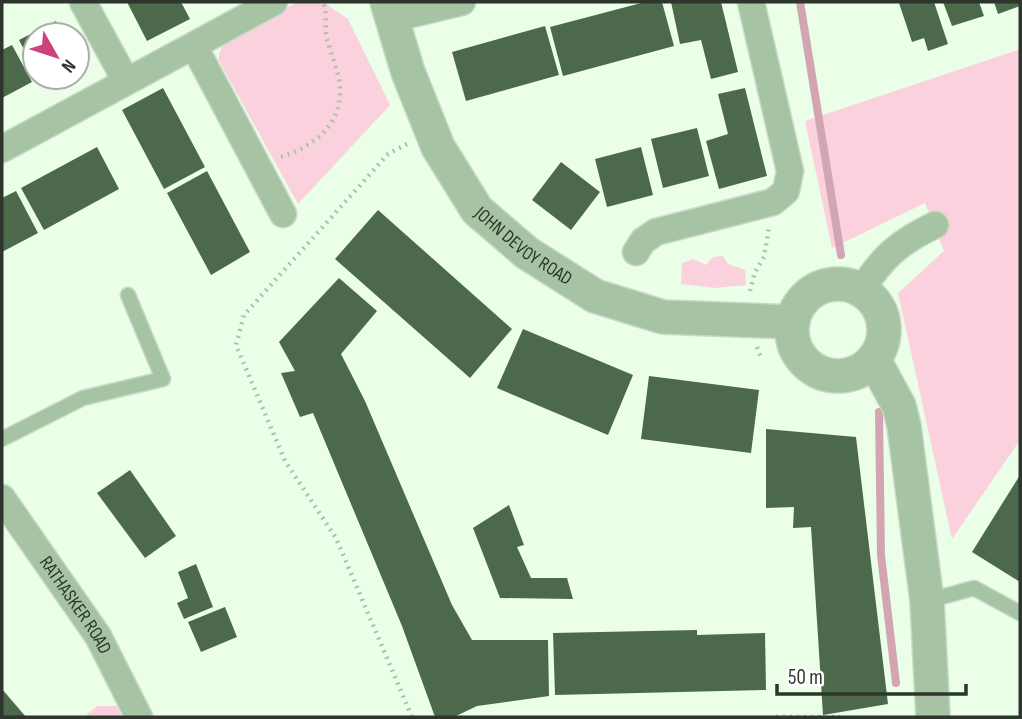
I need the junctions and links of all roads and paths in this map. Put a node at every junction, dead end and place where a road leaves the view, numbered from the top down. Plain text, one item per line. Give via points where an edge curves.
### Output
1 (83, 2) edge
2 (274, 2) edge
3 (323, 2) edge
4 (462, 2) edge
5 (751, 2) edge
6 (389, 10) edge
7 (194, 46) junction
8 (126, 81) junction
9 (432, 130) junction
10 (2, 149) edge
11 (271, 175) junction
12 (773, 202) junction
13 (283, 214) dead end
14 (935, 225) dead end
15 (636, 252) dead end
16 (862, 289) junction
17 (128, 295) dead end
18 (747, 321) junction
19 (793, 322) junction
20 (761, 360) dead end
21 (874, 360) junction
22 (2, 439) edge
23 (2, 498) edge
24 (926, 601) junction
25 (1020, 613) edge
26 (139, 717) edge
27 (412, 717) edge
28 (776, 717) edge
29 (840, 717) edge
30 (933, 717) edge

1 - 8 street
2 - 7 street
3 - 11 path via 341,92 334,119 322,137
4 - 6 street
5 - 12 street via 790,171 786,191
6 - 9 street, JOHN DEVOY ROAD
7 - 8 street
7 - 11 street
8 - 10 street
9 - 18 street, JOHN DEVOY ROAD via 477,210 527,253 595,296 663,317
9 - 27 path via 388,155 244,315 236,345 285,461 336,538
11 - 13 street
12 - 15 street via 656,232
12 - 18 path via 764,257 751,284
14 - 16 street via 882,258
16 - 19 street via 840,284 819,288 797,308
16 - 21 street via 880,309 884,322 881,349
17 - 22 lane via 163,379 83,398
18 - 19 street, JOHN DEVOY ROAD
18 - 20 path
19 - 21 street via 797,351 818,372 848,375
21 - 24 street via 899,406 904,426
23 - 26 street, RATHASKER ROAD via 98,636
24 - 25 lane via 974,587
24 - 30 street
28 - 29 path

